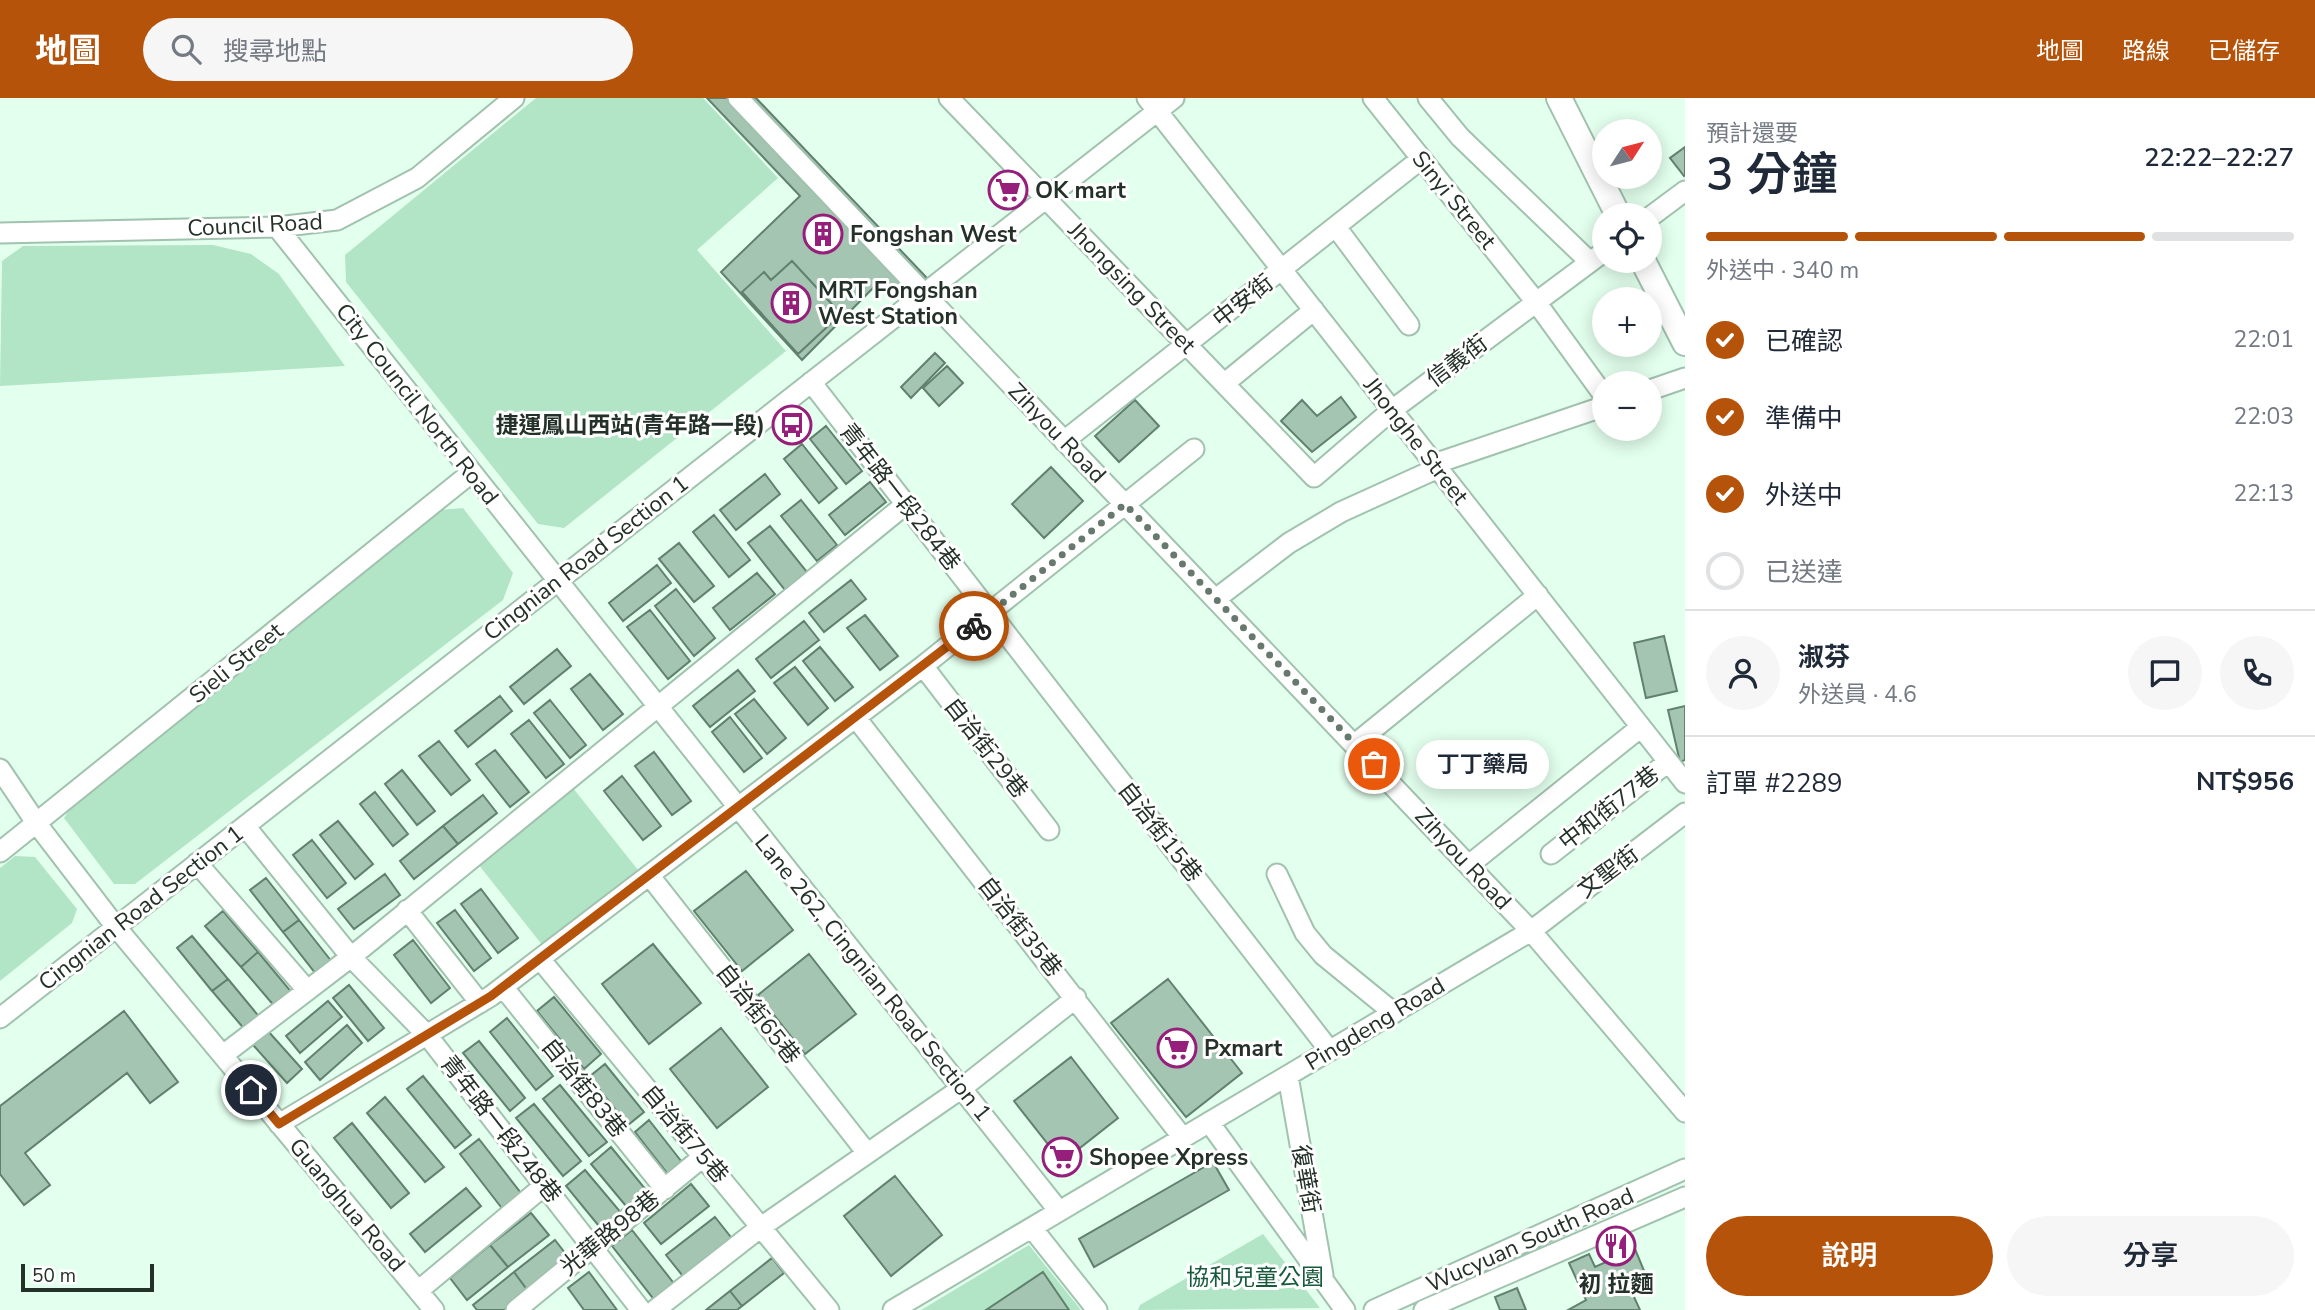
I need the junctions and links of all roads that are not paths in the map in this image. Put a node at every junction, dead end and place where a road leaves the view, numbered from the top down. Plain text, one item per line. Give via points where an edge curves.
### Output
1 (514, 98) edge
2 (738, 98) edge
3 (950, 98) edge
4 (1174, 98) edge
5 (1373, 98) edge
6 (1428, 98) edge
7 (1559, 98) edge
8 (1152, 104) edge
9 (1421, 159) junction
10 (1685, 191) edge
11 (1045, 198) junction
12 (1612, 203) edge
13 (1662, 208) edge
14 (277, 227) junction
15 (1336, 227) junction
16 (0, 233) edge
17 (1592, 252) edge
18 (1592, 260) edge
19 (1282, 270) junction
20 (1651, 273) edge
21 (923, 294) junction
22 (1536, 302) junction
23 (1314, 310) junction
24 (1679, 317) edge
25 (1409, 325) dead end
26 (1685, 343) edge
27 (1187, 345) junction
28 (1685, 378) edge
29 (1592, 379) edge
30 (811, 382) junction
31 (1225, 383) junction
32 (1662, 386) edge
33 (1392, 410) junction
34 (1592, 411) edge
35 (1064, 441) junction
36 (1194, 449) dead end
37 (1436, 466) junction
38 (471, 473) junction
39 (1314, 477) joint
40 (906, 504) junction
41 (1125, 504) junction
42 (558, 580) junction
43 (1538, 595) junction
44 (1217, 598) junction
45 (990, 613) junction
46 (923, 666) junction
47 (657, 706) junction
48 (856, 718) junction
49 (1641, 727) junction
50 (1355, 744) junction
51 (1668, 762) junction
52 (0, 769) edge
53 (1685, 783) edge
54 (736, 807) junction
55 (1685, 814) edge
56 (37, 824) junction
57 (245, 826) junction
58 (1049, 830) dead end
59 (0, 852) edge
60 (1551, 854) dead end
61 (197, 863) junction
62 (1468, 865) junction
63 (1278, 874) dead end
64 (649, 875) junction
65 (407, 910) junction
66 (116, 927) junction
67 (1531, 931) junction
68 (351, 957) junction
69 (540, 959) junction
70 (503, 988) junction
71 (307, 990) junction
72 (1076, 998) junction
73 (480, 1003) junction
74 (1394, 1013) junction
75 (0, 1018) edge
76 (427, 1035) junction
77 (1330, 1051) junction
78 (223, 1055) junction
79 (1287, 1076) junction
80 (962, 1088) junction
81 (1685, 1112) edge
82 (1209, 1122) junction
83 (279, 1124) junction
84 (1183, 1138) junction
85 (867, 1153) junction
86 (704, 1156) junction
87 (1685, 1170) edge
88 (545, 1185) junction
89 (664, 1189) junction
90 (1685, 1197) edge
91 (1059, 1212) junction
92 (761, 1227) junction
93 (1032, 1228) junction
94 (593, 1247) junction
95 (1325, 1282) junction
96 (418, 1290) junction
97 (434, 1310) edge
98 (516, 1310) edge
99 (641, 1310) edge
100 (655, 1310) edge
101 (829, 1310) edge
102 (893, 1310) edge
103 (1097, 1310) edge
104 (1345, 1310) edge
105 (1374, 1310) edge
106 (1424, 1310) edge

1 - 14 street, Council Road via 417,178 337,220
2 - 21 street, Zihyou Road
3 - 11 street, Jhongsing Street
4 - 8 street, Cingnian Road Section 1
5 - 9 street, Sinyi Street
6 - 17 street via 1460,137
7 - 12 main road
8 - 11 street, Cingnian Road Section 1
8 - 19 street, Jhonghe Street
9 - 15 street, 中安街
9 - 22 street, Sinyi Street
10 - 13 street
11 - 21 street, Cingnian Road Section 1
11 - 27 street, Jhongsing Street
14 - 16 street, Council Road
14 - 38 street, City Council North Road
15 - 19 street, 中安街
15 - 25 street
18 - 22 street, 信義街
19 - 23 street, Jhonghe Street
19 - 27 street, 中安街
20 - 24 main road
21 - 30 street, Cingnian Road Section 1
21 - 35 street, Zihyou Road
22 - 29 street, Sinyi Street
22 - 33 street, 信義街
23 - 31 street
23 - 33 street, Jhonghe Street
24 - 26 main road
27 - 31 street, Jhongsing Street
27 - 35 street, 中安街
28 - 32 street
30 - 40 street, 青年路一段284巷
30 - 42 street, Cingnian Road Section 1
31 - 39 street, Jhongsing Street
33 - 37 street, Jhonghe Street
33 - 39 street, 信義街
34 - 37 street
35 - 41 street, Zihyou Road
36 - 41 street
37 - 43 street, Jhonghe Street
37 - 44 street via 1289,543
38 - 42 street, City Council North Road
38 - 56 street, Sieli Street
40 - 45 street, 青年路一段284巷
40 - 47 street
41 - 44 street, Zihyou Road
41 - 45 street
42 - 47 street, Lane 262, Cingnian Road Section 1
42 - 57 street, Cingnian Road Section 1
43 - 49 street, Jhonghe Street
43 - 50 street
44 - 50 street, Zihyou Road
45 - 46 street
45 - 77 street, 自治街15巷
46 - 48 street
46 - 58 street, 自治街29巷
47 - 54 street, Lane 262, Cingnian Road Section 1
47 - 65 street
48 - 54 street
48 - 72 street, 自治街35巷
49 - 51 street, Jhonghe Street
49 - 62 street
50 - 62 street, Zihyou Road
51 - 53 street, Jhonghe Street
51 - 60 street, 中和街77巷
52 - 56 street, Guanghua Road
54 - 64 street
54 - 80 street, Lane 262, Cingnian Road Section 1
55 - 67 street, 文聖街
56 - 59 street, Sieli Street
56 - 66 street, Guanghua Road
57 - 61 street, Cingnian Road Section 1
57 - 68 street, 青年路一段248巷
61 - 66 street, Cingnian Road Section 1
61 - 71 street
62 - 67 street, Zihyou Road
63 - 74 street via 1305,933 1323,956
64 - 69 street
64 - 85 street, 自治街65巷
65 - 68 street
65 - 73 street
66 - 75 street, Cingnian Road Section 1
66 - 78 street, Guanghua Road
67 - 74 street, Pingdeng Road
67 - 81 street, Zihyou Road
68 - 71 street
68 - 76 street, 青年路一段248巷
69 - 70 street
69 - 86 street, 自治街75巷
70 - 73 street
70 - 89 street, 自治街83巷
71 - 78 street
72 - 80 street
72 - 84 street, 自治街35巷
73 - 76 street
74 - 77 street, Pingdeng Road
76 - 83 street
76 - 88 street, 青年路一段248巷
77 - 79 street, Pingdeng Road
78 - 83 street, Guanghua Road
79 - 82 street, Pingdeng Road
79 - 95 street, 復華街
80 - 85 street
80 - 91 street, Lane 262, Cingnian Road Section 1
82 - 84 street, Pingdeng Road
82 - 95 street
83 - 96 street, Guanghua Road
84 - 91 street, Pingdeng Road
85 - 92 street
86 - 89 street, 光華路98巷
86 - 92 street, 自治街75巷
87 - 105 street, Wucyuan South Road
88 - 94 street, 青年路一段248巷
88 - 96 street
89 - 94 street, 光華路98巷
90 - 106 street, Wucyuan South Road
91 - 93 street, Pingdeng Road
92 - 100 street
92 - 101 street, 自治街75巷
93 - 102 street, Pingdeng Road
93 - 103 street
94 - 98 street, 光華路98巷
94 - 99 street, 青年路一段248巷
95 - 104 street
96 - 97 street, Guanghua Road

